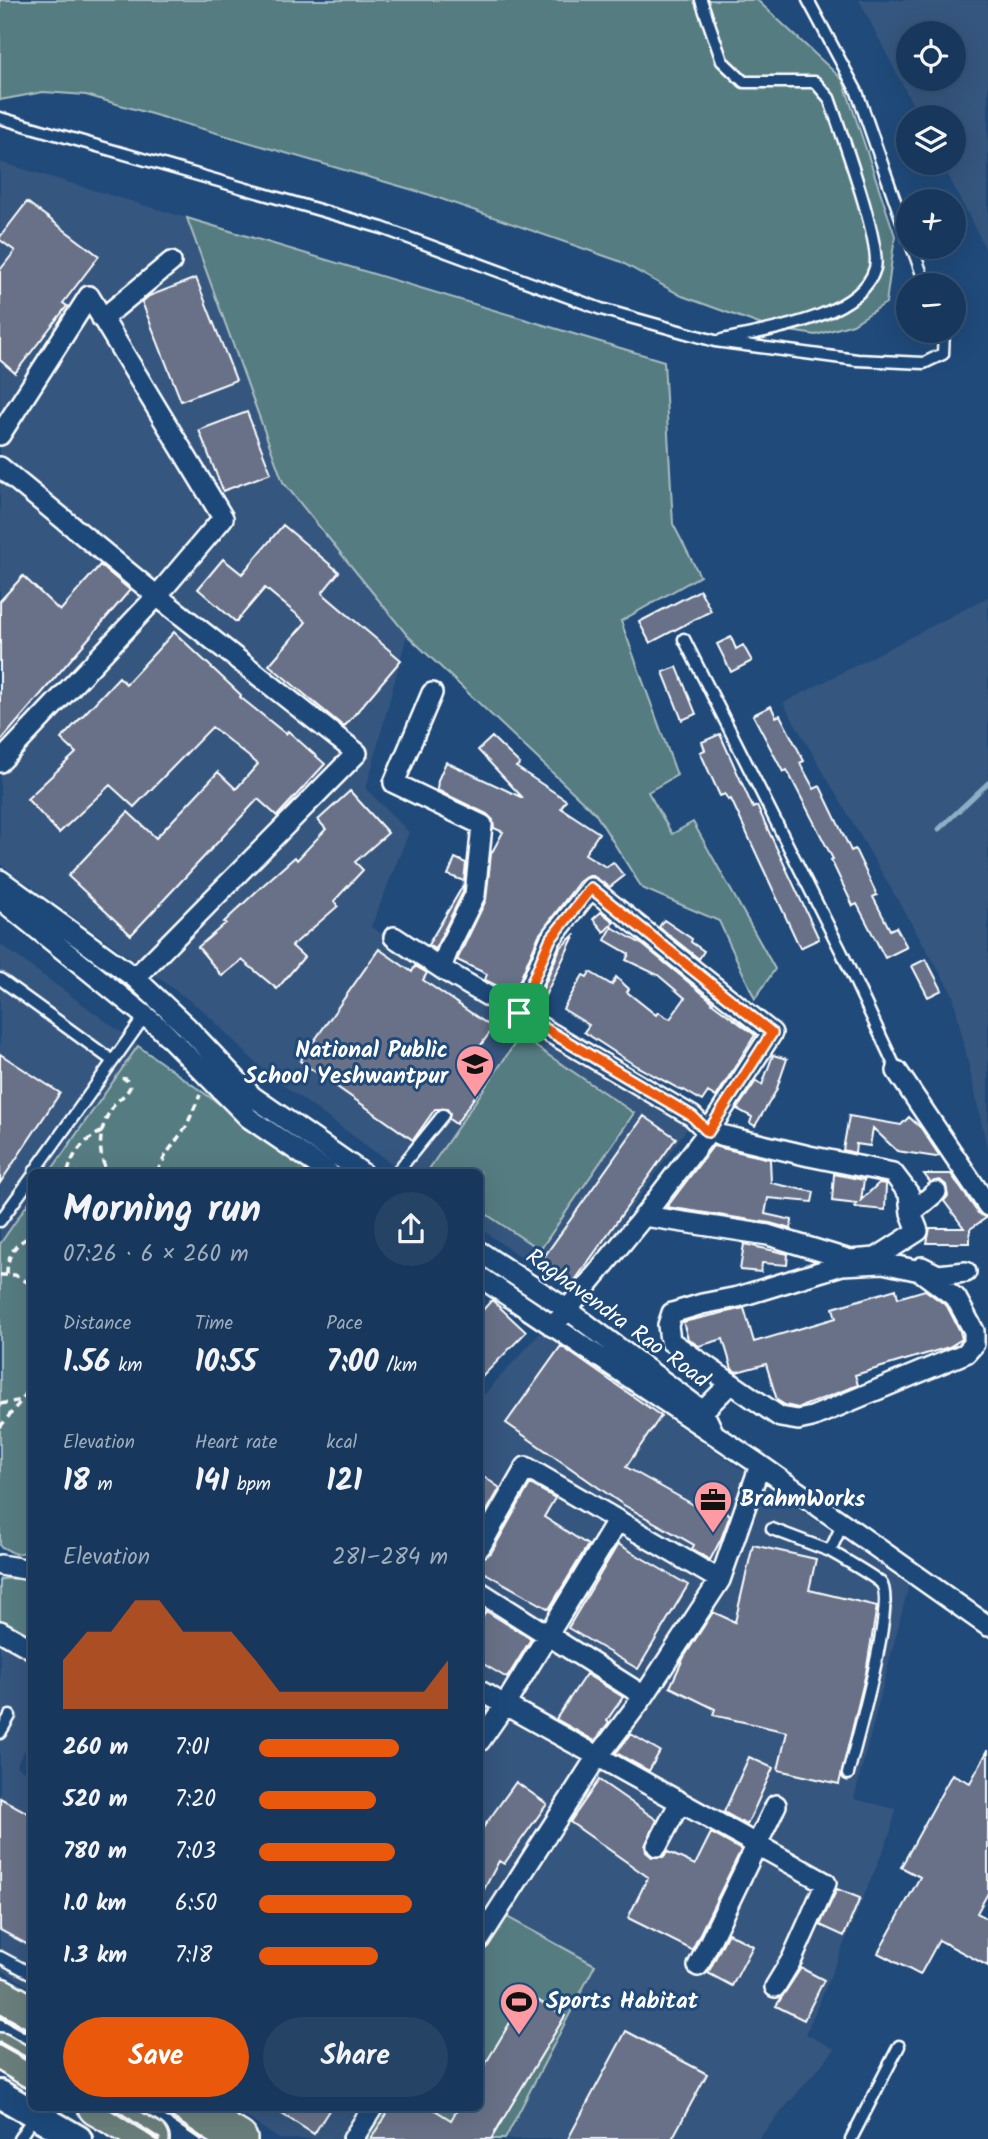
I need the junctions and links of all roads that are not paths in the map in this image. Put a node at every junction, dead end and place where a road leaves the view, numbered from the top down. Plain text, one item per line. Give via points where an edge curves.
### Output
1 (701, 0) edge
2 (808, 0) edge
3 (0, 118) edge
4 (896, 204) edge
5 (171, 262) dead end
6 (102, 319) junction
7 (715, 341) junction
8 (943, 343) edge
9 (0, 435) edge
10 (0, 467) edge
11 (157, 596) junction
12 (684, 639) dead end
13 (432, 693) dead end
14 (0, 762) edge
15 (0, 880) edge
16 (0, 899) edge
17 (394, 937) dead end
18 (441, 968) junction
19 (135, 978) junction
20 (0, 979) edge
21 (519, 1013) junction
22 (145, 1016) junction
23 (113, 1060) junction
24 (897, 1071) joint
25 (443, 1115) dead end
26 (708, 1132) junction
27 (37, 1169) edge
28 (323, 1169) edge
29 (357, 1169) edge
30 (399, 1169) edge
31 (28, 1182) edge
32 (936, 1192) dead end
33 (988, 1206) edge
34 (911, 1213) junction
35 (643, 1216) junction
36 (0, 1221) edge
37 (886, 1251) junction
38 (483, 1254) edge
39 (966, 1272) dead end
40 (483, 1279) edge
41 (568, 1310) junction
42 (553, 1326) junction
43 (731, 1383) junction
44 (703, 1411) junction
45 (715, 1436) junction
46 (760, 1465) junction
47 (618, 1520) junction
48 (843, 1523) junction
49 (772, 1529) dead end
50 (483, 1542) edge
51 (830, 1551) junction
52 (0, 1565) edge
53 (28, 1569) edge
54 (720, 1580) junction
55 (483, 1594) edge
56 (988, 1626) edge
57 (0, 1631) edge
58 (547, 1636) junction
59 (28, 1647) edge
60 (483, 1693) edge
61 (645, 1696) junction
62 (505, 1705) junction
63 (10, 1716) dead end
64 (0, 1733) edge
65 (483, 1737) edge
66 (598, 1757) junction
67 (848, 1774) dead end
68 (680, 1802) junction
69 (776, 1805) dead end
70 (758, 1845) junction
71 (657, 1846) dead end
72 (483, 1934) edge
73 (0, 1957) edge
74 (698, 1966) dead end
75 (28, 1972) edge
76 (775, 1987) dead end
77 (0, 1996) edge
78 (28, 2012) edge
79 (899, 2046) dead end
80 (0, 2051) edge
81 (28, 2068) edge
82 (0, 2094) edge
83 (28, 2110) edge
84 (30, 2111) edge
85 (103, 2111) edge
86 (370, 2111) edge
87 (35, 2114) junction
88 (19, 2139) edge
89 (78, 2139) edge
90 (150, 2139) edge
91 (353, 2139) edge
92 (851, 2139) edge

1 - 7 lane via 722,61 744,82 815,82 829,98 872,233 876,267 864,287 842,306 775,329
2 - 4 lane via 857,92
3 - 7 lane via 382,228 601,309
5 - 6 street
6 - 9 street via 89,296
6 - 11 street via 223,518
7 - 8 lane via 857,360 924,363 943,354
10 - 11 street
11 - 14 street
11 - 19 street via 357,753
12 - 24 lane
13 - 18 street via 394,783 482,825 475,895
15 - 19 street
16 - 22 street
17 - 18 street
18 - 21 street
19 - 29 street via 252,1096
20 - 23 lane
21 - 26 street via 692,1116
21 - 26 street via 550,940 591,888 772,1033
22 - 23 lane
22 - 28 street via 249,1118
23 - 27 lane
24 - 33 street
25 - 30 lane
26 - 34 street via 893,1173 909,1194
26 - 35 street
31 - 36 lane
32 - 34 street
34 - 37 street via 918,1231
35 - 37 street via 768,1235 850,1260 876,1258
35 - 41 street
37 - 39 street via 938,1275
38 - 41 street, Raghavendra Rao Road
40 - 42 street, Raghavendra Rao Road
41 - 42 street
41 - 44 street, Raghavendra Rao Road
42 - 45 street, Raghavendra Rao Road
43 - 43 street via 780,1417 798,1420 966,1353 974,1344 974,1331 956,1298 920,1271 883,1263 842,1265 672,1313 670,1341
43 - 44 street
44 - 45 street, Raghavendra Rao Road
45 - 46 street, Raghavendra Rao Road
46 - 48 street, Raghavendra Rao Road
46 - 54 street
47 - 50 street via 526,1467
47 - 54 street
47 - 58 street
48 - 51 lane
48 - 56 street, Raghavendra Rao Road
49 - 51 lane
51 - 67 lane via 881,1583 885,1595 882,1636
52 - 53 street
54 - 61 street
55 - 58 street
57 - 59 street
58 - 61 street
58 - 62 street
60 - 62 street
61 - 66 street
62 - 65 street
62 - 66 street
63 - 64 lane
66 - 68 street
66 - 72 street
68 - 70 street
68 - 71 street
69 - 70 street
70 - 74 street
70 - 76 street via 826,1882
73 - 75 lane
77 - 78 highway
79 - 92 lane
80 - 81 highway
82 - 83 main road
84 - 87 main road
85 - 90 highway
86 - 91 street
87 - 88 lane
87 - 89 main road

